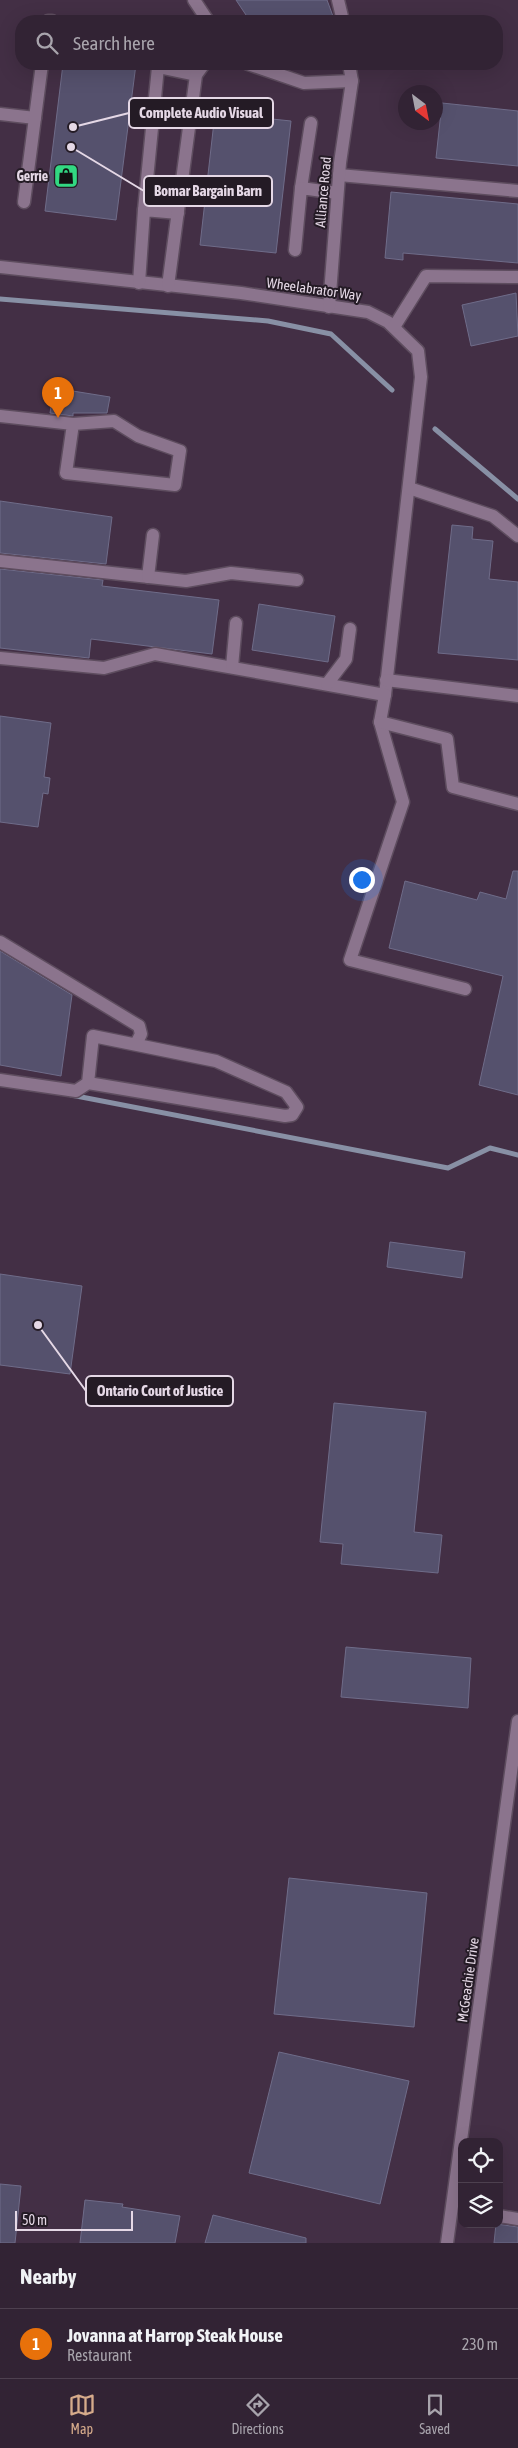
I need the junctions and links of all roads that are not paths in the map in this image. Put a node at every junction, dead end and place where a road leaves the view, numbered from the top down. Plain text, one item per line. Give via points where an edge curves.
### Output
1 (194, 0) edge
2 (338, 0) edge
3 (204, 15) edge
4 (342, 15) edge
5 (41, 70) edge
6 (158, 70) edge
7 (175, 70) edge
8 (200, 70) edge
9 (266, 70) edge
10 (350, 70) edge
11 (196, 75) junction
12 (352, 81) junction
13 (0, 114) edge
14 (35, 118) junction
15 (311, 123) dead end
16 (339, 176) junction
17 (302, 188) junction
18 (518, 191) edge
19 (338, 193) junction
20 (24, 202) dead end
21 (144, 210) junction
22 (178, 213) junction
23 (295, 250) dead end
24 (0, 267) edge
25 (518, 277) edge
26 (139, 283) junction
27 (168, 286) junction
28 (329, 307) junction
29 (394, 326) junction
30 (0, 416) edge
31 (74, 424) junction
32 (408, 488) junction
33 (153, 535) dead end
34 (518, 536) edge
35 (0, 561) edge
36 (148, 577) junction
37 (297, 580) dead end
38 (236, 623) dead end
39 (350, 630) dead end
40 (0, 658) edge
41 (232, 667) junction
42 (386, 680) junction
43 (327, 684) junction
44 (385, 695) junction
45 (518, 696) edge
46 (380, 722) junction
47 (518, 804) edge
48 (0, 942) edge
49 (465, 989) dead end
50 (136, 1044) junction
51 (0, 1080) edge
52 (88, 1083) junction
53 (518, 1721) edge
54 (457, 2211) edge
55 (503, 2217) edge
56 (518, 2219) edge
57 (447, 2243) edge

1 - 3 street
2 - 4 street
5 - 14 street
6 - 21 street
7 - 11 street
8 - 11 street
9 - 12 street via 304,83
10 - 12 street, Alliance Road
11 - 22 street
12 - 16 street, Alliance Road
13 - 14 street
14 - 20 street
15 - 17 street
16 - 18 street
16 - 19 street, Alliance Road
17 - 19 street
17 - 23 street
19 - 28 street, Alliance Road
21 - 22 street
21 - 26 street
22 - 27 street
24 - 26 street, Wheelabrator Way
25 - 29 street via 426,276
26 - 27 street, Wheelabrator Way
27 - 28 street, Wheelabrator Way via 241,293
28 - 29 street, Wheelabrator Way via 368,312
29 - 32 street, Wheelabrator Way via 418,351 420,364
30 - 31 street
31 - 31 street via 66,473 175,485 180,451 138,436 114,421
32 - 34 street via 492,516
32 - 42 street, Wheelabrator Way
33 - 36 street
35 - 36 street
36 - 37 street via 186,581 231,573
38 - 41 street
39 - 43 street via 346,659
40 - 41 street via 104,668 156,654
41 - 43 street
42 - 44 street, Wheelabrator Way
42 - 45 street
43 - 44 street
44 - 46 street, Wheelabrator Way
46 - 47 street via 447,739 453,787
46 - 49 street via 403,802 350,960
48 - 50 street via 139,1026 141,1034
50 - 52 street via 93,1036
50 - 52 street via 216,1061 286,1092 297,1107 296,1112 285,1116
51 - 52 street via 76,1091
53 - 54 street, McGeachie Drive
54 - 57 street, McGeachie Drive
55 - 56 street

